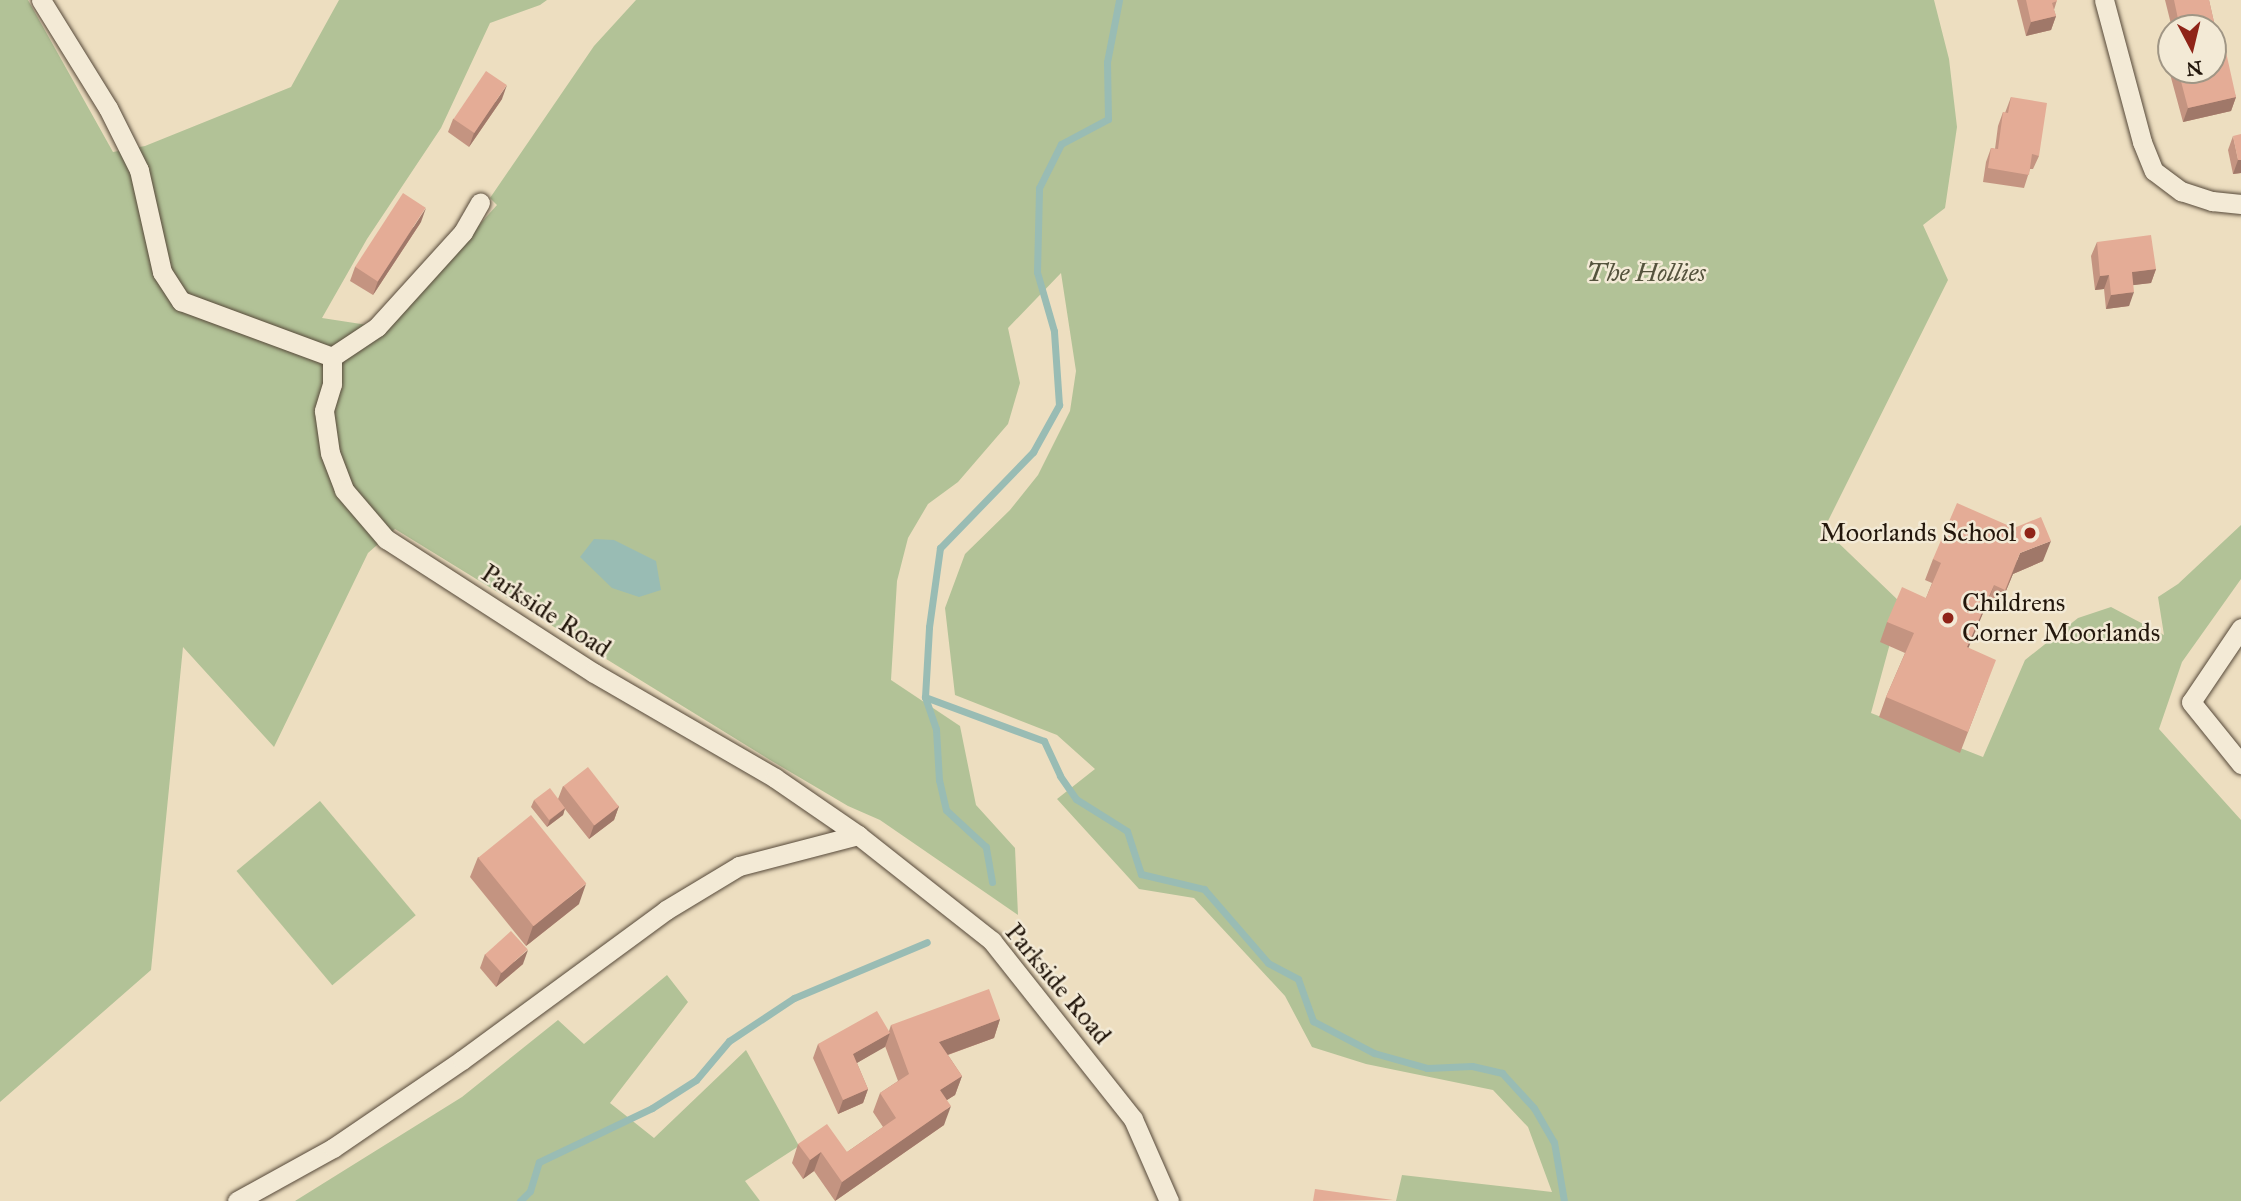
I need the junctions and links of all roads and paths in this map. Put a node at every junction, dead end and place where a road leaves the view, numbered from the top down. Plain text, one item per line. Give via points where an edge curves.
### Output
1 (41, 0) edge
2 (2104, 0) edge
3 (480, 203) dead end
4 (2241, 204) edge
5 (332, 357) junction
6 (2241, 628) edge
7 (2241, 764) edge
8 (858, 835) junction
9 (237, 1201) edge
10 (1169, 1201) edge

1 - 5 street via 108,108 139,170 162,272 181,301
2 - 4 street via 2141,142 2154,171 2181,191
3 - 5 street via 463,232 377,327
5 - 8 street, Parkside Road via 332,384 324,411 330,453 344,490 386,539 594,673 775,778
6 - 7 street via 2191,702
8 - 9 street via 739,866 666,910 333,1148
8 - 10 street, Parkside Road via 992,941 1133,1119

